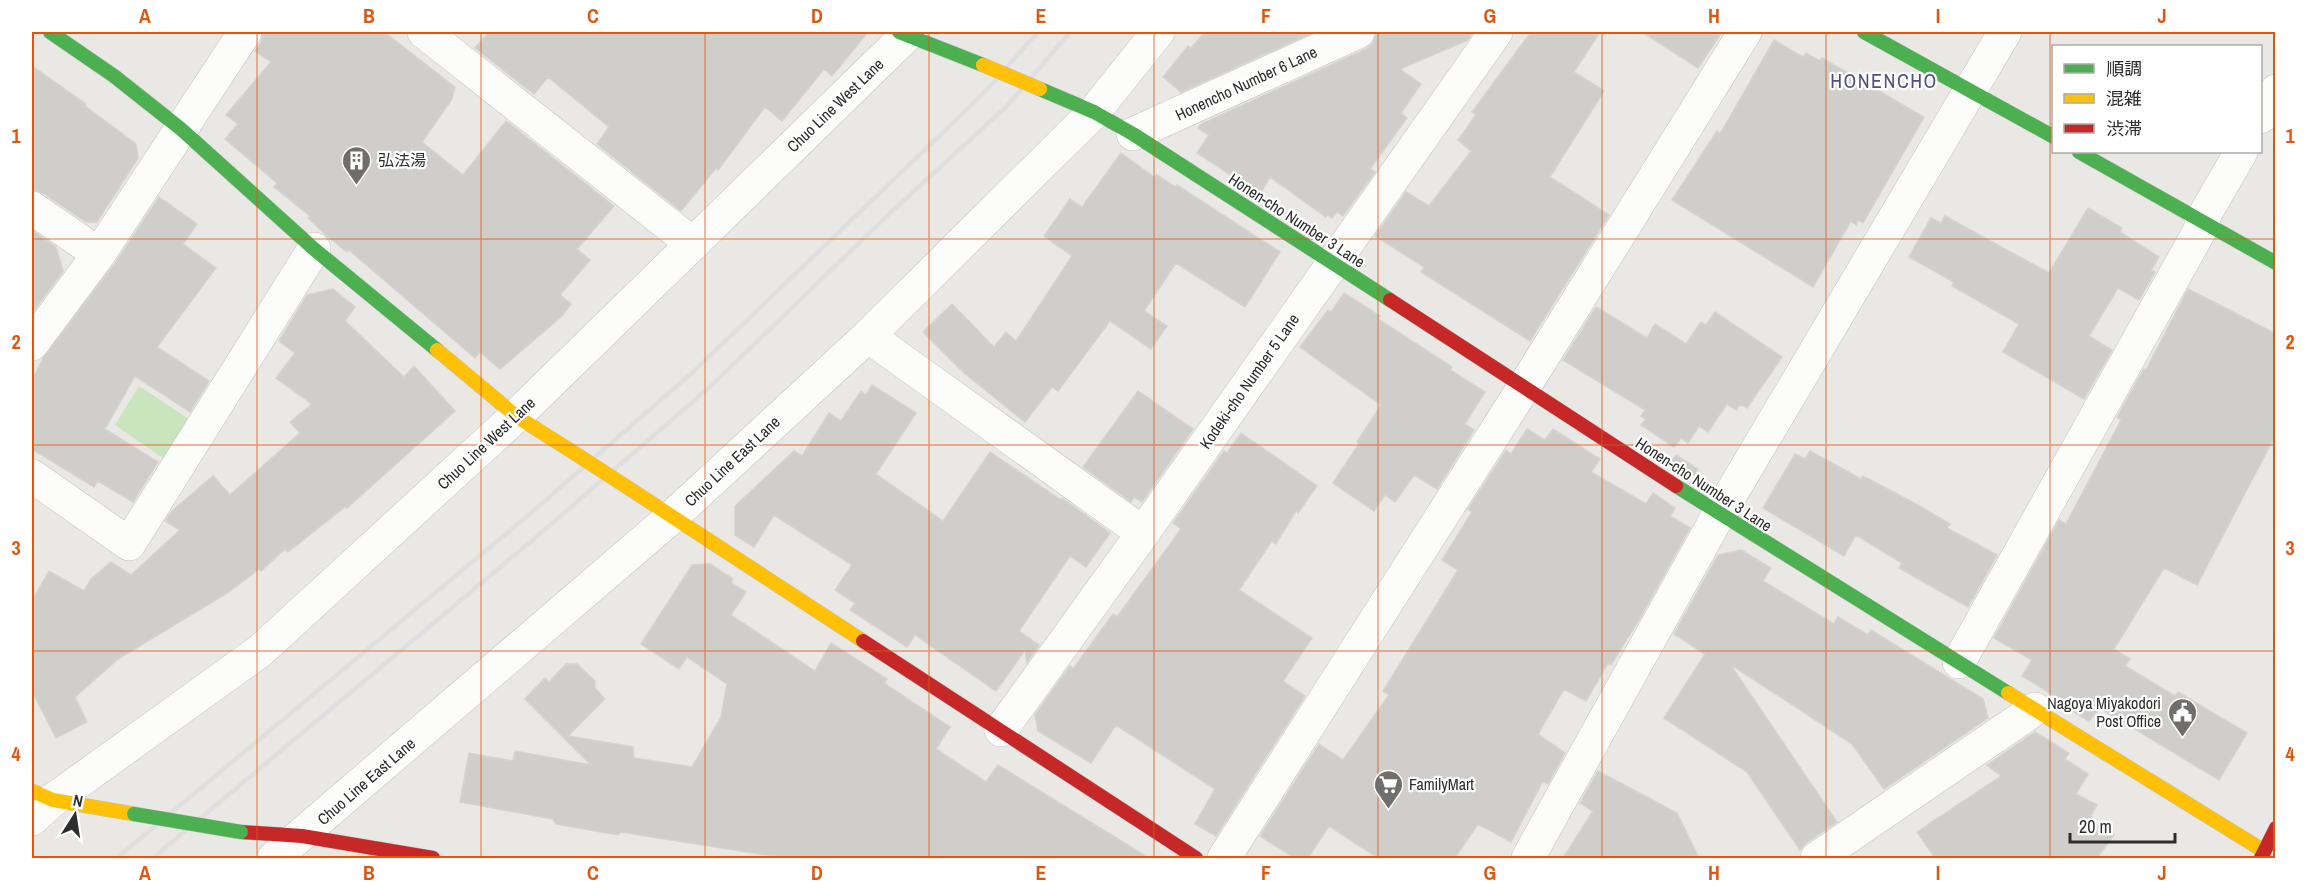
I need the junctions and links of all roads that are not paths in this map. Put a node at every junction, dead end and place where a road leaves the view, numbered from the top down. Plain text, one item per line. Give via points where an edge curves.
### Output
1 (50, 32) edge
2 (245, 32) edge
3 (424, 32) edge
4 (1158, 32) edge
5 (1358, 32) edge
6 (1496, 32) edge
7 (1745, 32) edge
8 (1864, 32) edge
9 (2005, 32) edge
10 (905, 33) edge
11 (1970, 90) junction
12 (2276, 91) edge
13 (1094, 112) junction
14 (2262, 114) edge
15 (181, 129) junction
16 (1133, 134) junction
17 (2052, 136) edge
18 (2081, 153) edge
19 (2240, 153) edge
20 (32, 208) edge
21 (2203, 222) junction
22 (693, 244) junction
23 (314, 249) junction
24 (99, 254) junction
25 (1332, 262) junction
26 (2276, 263) edge
27 (868, 336) junction
28 (32, 344) edge
29 (1524, 387) junction
30 (516, 416) junction
31 (32, 476) edge
32 (1719, 514) junction
33 (673, 516) junction
34 (1143, 533) junction
35 (1959, 662) junction
36 (2035, 709) junction
37 (1001, 730) junction
38 (39, 803) edge
39 (2276, 828) edge
40 (302, 836) junction
41 (2262, 855) edge
42 (274, 858) edge
43 (434, 858) edge
44 (1196, 858) edge
45 (1224, 858) edge
46 (1528, 858) edge
47 (1817, 858) edge

1 - 15 street
2 - 15 street
3 - 22 street
4 - 13 street, Chuo Line East Lane
5 - 16 street, Honencho Number 6 Lane
6 - 25 street, Kodeki-cho Number 5 Lane
7 - 29 street
8 - 11 street
9 - 11 street
10 - 13 street, Honen-cho Number 3 Lane, bridge
10 - 22 street, Chuo Line West Lane
11 - 17 street
11 - 32 street
12 - 14 street
13 - 16 street, Honen-cho Number 3 Lane
13 - 27 street, Chuo Line East Lane
15 - 23 street
15 - 24 street
16 - 25 street, Honen-cho Number 3 Lane
18 - 21 street
19 - 21 street
20 - 24 street
21 - 26 street
21 - 35 street
22 - 30 street, Chuo Line West Lane
23 - 30 street
23 - 31 street via 129,544
24 - 28 street
25 - 29 street, Honen-cho Number 3 Lane
25 - 34 street, Kodeki-cho Number 5 Lane
27 - 33 street, Chuo Line East Lane
27 - 34 street
29 - 32 street, Honen-cho Number 3 Lane
29 - 45 street
30 - 33 street, bridge
30 - 38 street, Chuo Line West Lane via 260,651
32 - 35 street, Honen-cho Number 3 Lane
32 - 46 street
33 - 37 street
33 - 40 street, Chuo Line East Lane
34 - 37 street, Kodeki-cho Number 5 Lane
35 - 36 street, Honen-cho Number 3 Lane
36 - 41 street, Honen-cho Number 3 Lane
36 - 47 street
37 - 44 street
38 - 40 street, bridge via 242,832
39 - 41 street
40 - 42 street, Chuo Line East Lane
40 - 43 street

